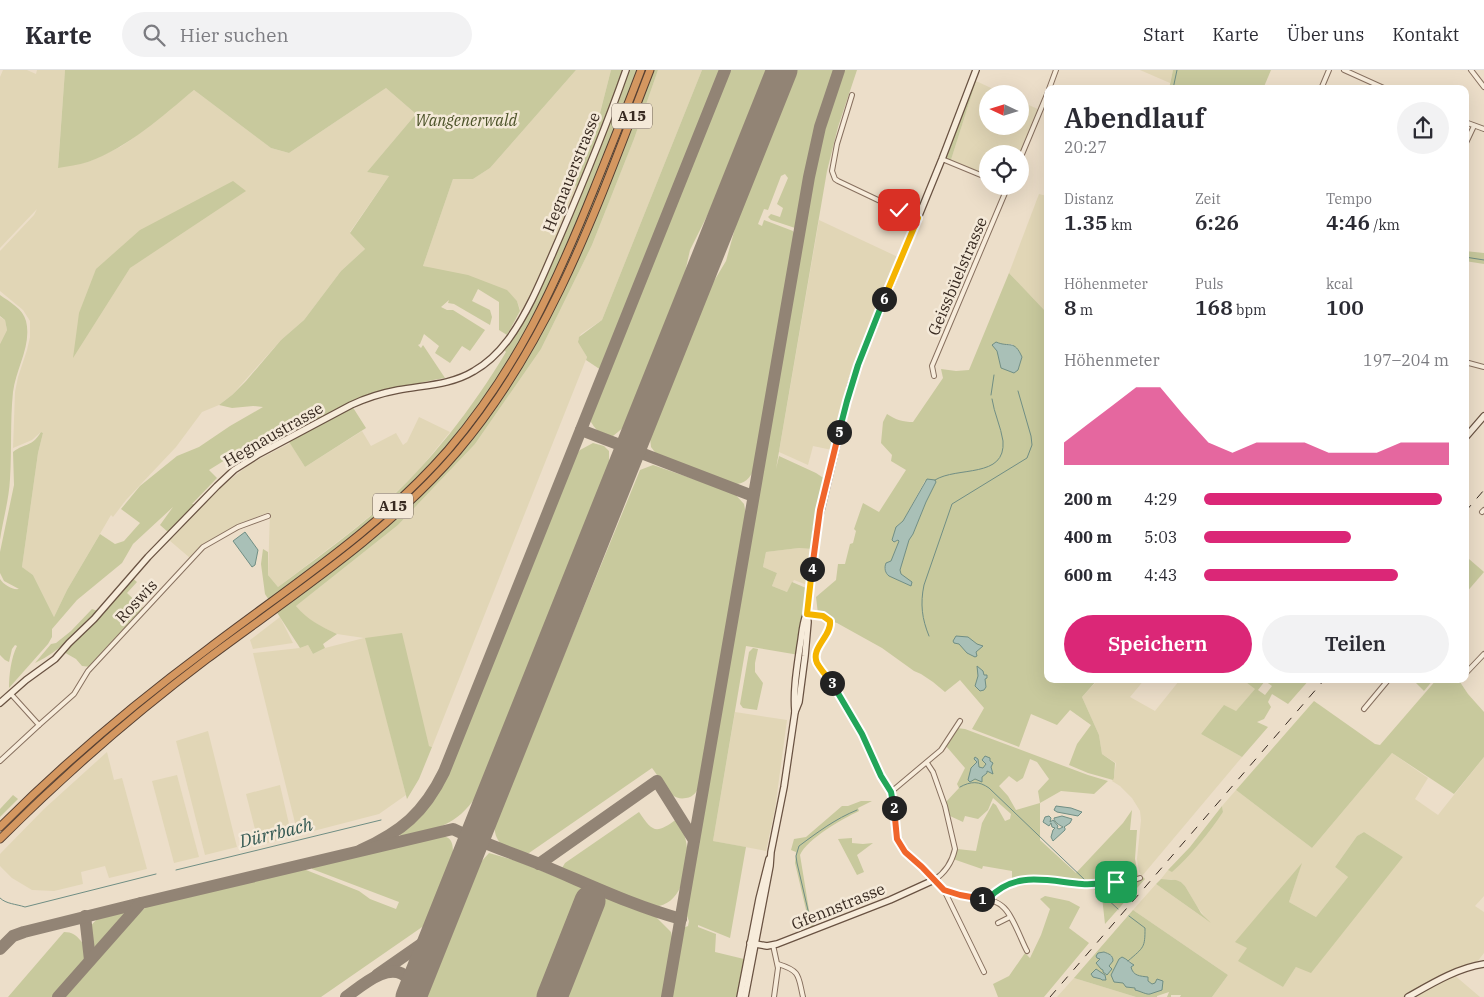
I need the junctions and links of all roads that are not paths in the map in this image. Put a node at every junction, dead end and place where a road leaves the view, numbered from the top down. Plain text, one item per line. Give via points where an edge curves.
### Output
1 (626, 70) edge
2 (641, 70) edge
3 (650, 70) edge
4 (976, 70) edge
5 (1056, 70) edge
6 (1329, 70) edge
7 (1344, 70) edge
8 (1471, 70) edge
9 (1050, 85) edge
10 (1323, 85) edge
11 (1377, 85) edge
12 (1484, 87) edge
13 (852, 95) dead end
14 (1044, 100) edge
15 (1469, 124) edge
16 (1474, 126) junction
17 (1484, 129) edge
18 (1469, 137) edge
19 (1025, 145) edge
20 (942, 159) junction
21 (979, 174) edge
22 (1004, 195) edge
23 (918, 218) junction
24 (539, 282) joint
25 (1469, 363) edge
26 (1484, 367) edge
27 (934, 376) dead end
28 (1484, 416) edge
29 (1469, 433) edge
30 (268, 516) dead end
31 (807, 614) junction
32 (1484, 654) edge
33 (1469, 670) edge
34 (1387, 683) edge
35 (11, 694) junction
36 (0, 704) edge
37 (1364, 710) dead end
38 (960, 721) dead end
39 (39, 725) junction
40 (0, 761) edge
41 (927, 763) junction
42 (891, 792) junction
43 (0, 827) edge
44 (0, 839) edge
45 (1140, 878) dead end
46 (934, 880) junction
47 (944, 890) junction
48 (988, 899) junction
49 (1010, 917) junction
50 (998, 924) dead end
51 (752, 943) junction
52 (772, 946) junction
53 (1027, 952) dead end
54 (778, 964) junction
55 (1484, 964) edge
56 (984, 972) dead end
57 (740, 997) edge
58 (745, 997) edge
59 (774, 997) edge
60 (803, 997) edge
61 (1408, 997) edge

1 - 24 street, Hegnauerstrasse via 580,190
2 - 43 highway, A15 via 545,303 501,380 454,442 419,481 368,528 145,697 84,748
3 - 44 highway, A15 via 588,227 536,339 509,382 456,453 371,538 149,705 72,770
4 - 20 street
5 - 9 street
6 - 10 street
7 - 11 street
8 - 12 street
13 - 23 street via 834,156 833,175 838,181
14 - 19 street
15 - 16 street
16 - 17 street
16 - 18 street
20 - 21 street
20 - 23 street
22 - 27 street, Geissbüelstrasse via 932,366
23 - 31 street via 851,385 817,527
24 - 35 street, Hegnaustrasse via 509,339 476,370 448,382 367,398 234,470 143,562 55,659
25 - 26 street
28 - 29 street
30 - 39 street, Roswis via 238,527 203,547 86,672 74,694
31 - 42 street via 823,616 830,621 830,629 817,651 816,661 862,734
31 - 51 street via 799,702
32 - 33 street
34 - 37 street
35 - 36 street, Hegnaustrasse
35 - 39 street
38 - 41 street via 945,745
39 - 40 street, Roswis
41 - 42 street
41 - 46 street via 945,806 955,849 944,873
42 - 46 street via 899,843
45 - 48 street via 1128,882 1089,884 1027,880 1004,885
46 - 47 street
46 - 52 street, Gfennstrasse
47 - 48 street
47 - 56 street
48 - 49 street via 1002,906
49 - 50 street
49 - 53 street
51 - 52 street, Gfennstrasse
51 - 57 street
51 - 58 street
52 - 54 street
54 - 59 street
54 - 60 street via 796,972
55 - 61 street via 1453,973

